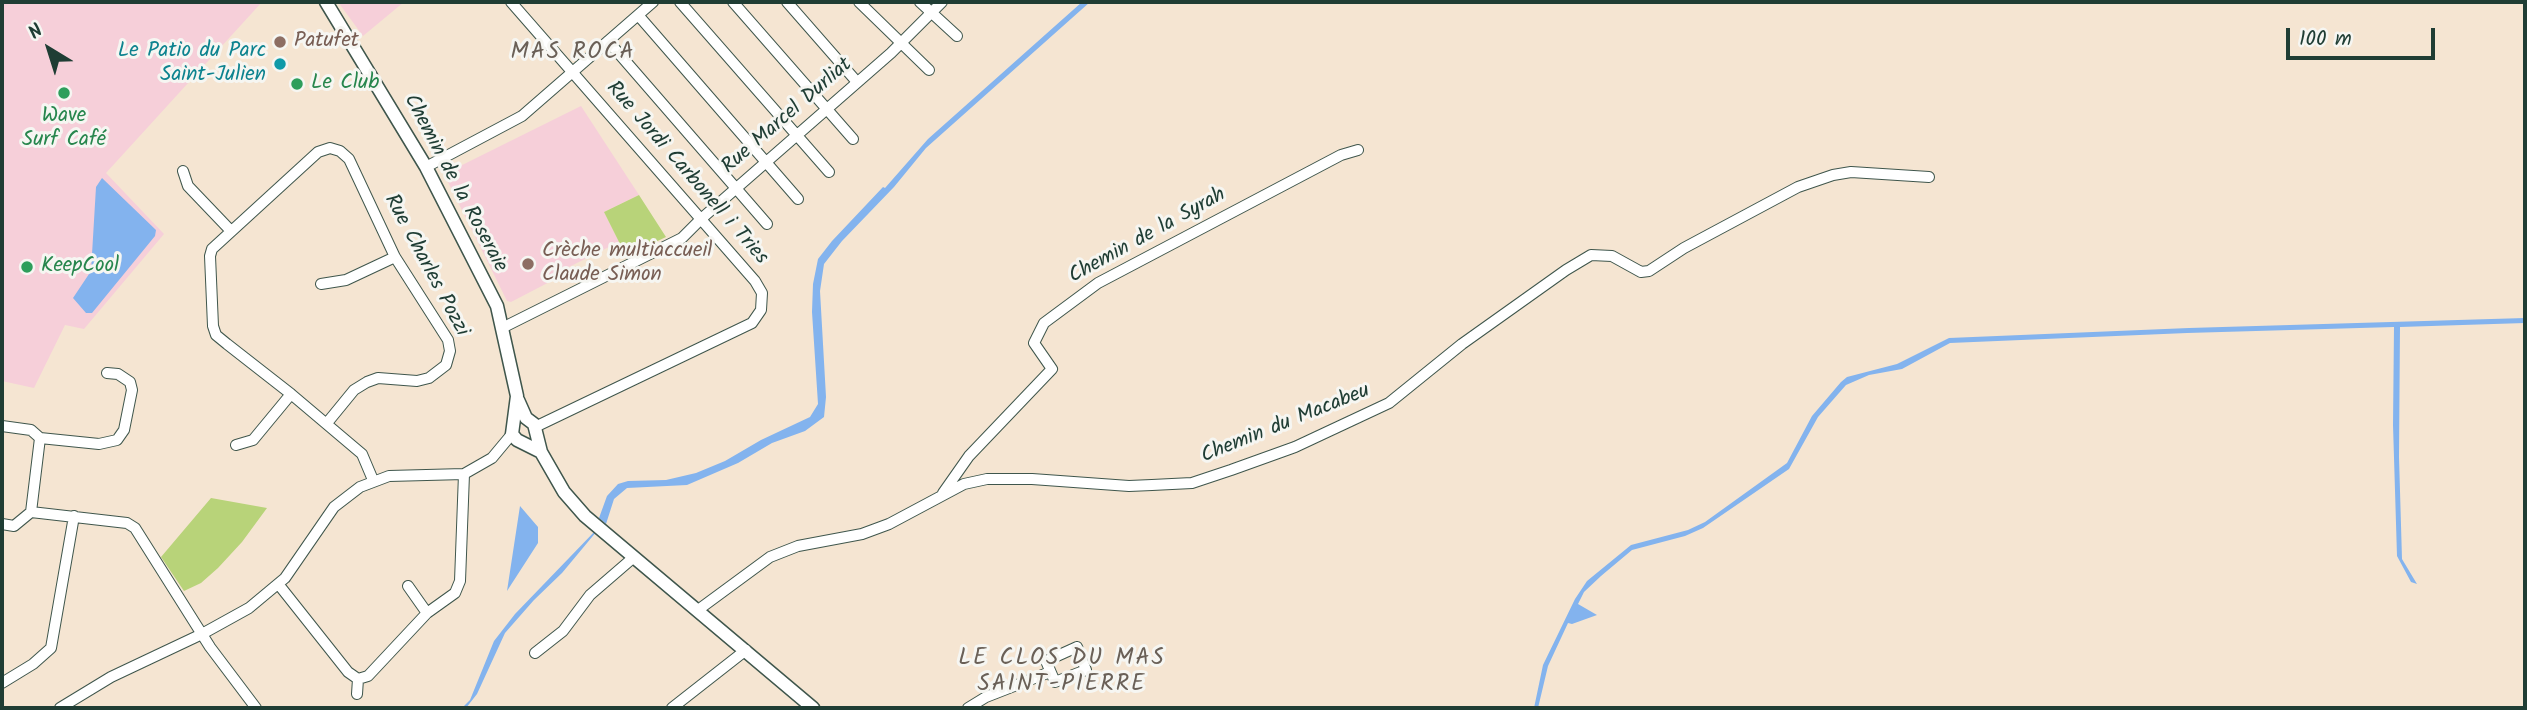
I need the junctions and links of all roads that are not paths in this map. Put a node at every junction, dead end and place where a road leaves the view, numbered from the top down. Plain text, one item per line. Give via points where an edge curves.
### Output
1 (326, 2) edge
2 (511, 2) edge
3 (653, 2) edge
4 (680, 2) edge
5 (733, 2) edge
6 (787, 2) edge
7 (859, 2) edge
8 (920, 2) edge
9 (942, 2) edge
10 (932, 13) junction
11 (638, 15) junction
12 (957, 36) dead end
13 (608, 41) junction
14 (901, 43) junction
15 (929, 70) dead end
16 (571, 73) junction
17 (857, 82) junction
18 (826, 109) junction
19 (797, 135) junction
20 (853, 139) dead end
21 (1358, 150) dead end
22 (766, 162) junction
23 (426, 167) junction
24 (183, 171) dead end
25 (829, 172) dead end
26 (1929, 177) dead end
27 (736, 189) junction
28 (798, 199) dead end
29 (701, 219) junction
30 (767, 224) dead end
31 (231, 231) junction
32 (395, 257) junction
33 (321, 284) dead end
34 (502, 328) junction
35 (107, 373) dead end
36 (291, 394) junction
37 (327, 423) junction
38 (2, 426) edge
39 (524, 431) junction
40 (40, 438) junction
41 (236, 445) dead end
42 (464, 474) junction
43 (373, 480) junction
44 (943, 494) junction
45 (31, 512) junction
46 (74, 516) junction
47 (2, 524) edge
48 (634, 556) junction
49 (279, 584) junction
50 (408, 586) dead end
51 (698, 610) junction
52 (427, 613) junction
53 (202, 634) junction
54 (746, 650) junction
55 (535, 653) dead end
56 (1050, 672) dead end
57 (358, 679) junction
58 (4, 682) edge
59 (357, 694) dead end
60 (60, 708) edge
61 (256, 708) edge
62 (672, 708) edge
63 (813, 708) edge
64 (968, 708) edge

1 - 23 street, Chemin de la Roseraie
2 - 16 street, Rue Jordi Carbonell i Tries
3 - 11 street
4 - 19 street
5 - 18 street
6 - 17 street
7 - 14 street
8 - 10 street
9 - 10 street, Rue Marcel Durliat
10 - 12 street
10 - 14 street, Rue Marcel Durliat
11 - 13 street
11 - 22 street
13 - 16 street
13 - 27 street
14 - 15 street
14 - 17 street, Rue Marcel Durliat
16 - 23 street via 522,116
16 - 29 street, Rue Jordi Carbonell i Tries
17 - 18 street, Rue Marcel Durliat
18 - 19 street, Rue Marcel Durliat
18 - 20 street
19 - 22 street, Rue Marcel Durliat
19 - 25 street
21 - 44 street, Chemin de la Syrah via 1109,277 1044,323 1034,343 1052,369 969,456
22 - 27 street, Rue Marcel Durliat
22 - 28 street
23 - 34 street, Chemin de la Roseraie via 497,306
24 - 31 street via 188,186
26 - 44 street, Chemin du Macabeu via 1833,175 1787,193 1649,271 1635,270 1612,256 1591,255 1462,344 1390,403 1295,447 1192,483 1129,486 987,479
27 - 29 street, Rue Marcel Durliat
27 - 30 street
29 - 34 street, Rue Marcel Durliat via 682,238
29 - 39 street, Rue Jordi Carbonell i Tries via 762,293 761,310 752,323
31 - 32 street, Rue Charles Pozzi via 318,152 330,148 349,159
31 - 36 street, Rue Charles Pozzi via 212,248 210,256 216,335
32 - 33 street via 346,281
32 - 37 street, Rue Charles Pozzi via 448,340 446,365 418,381 378,378 367,382
34 - 39 street, Chemin de la Roseraie
35 - 40 street via 130,382 132,390 124,430 117,440 99,444
36 - 37 street, Rue Charles Pozzi
36 - 41 street via 253,440
37 - 43 street, Rue Charles Pozzi via 362,454
38 - 40 street via 31,430
39 - 42 street
39 - 48 street, Chemin de la Roseraie via 585,516
40 - 45 street
42 - 43 street via 389,475
42 - 52 street via 460,581 455,593
43 - 49 street via 334,507
44 - 51 street, Chemin du Macabeu via 862,534 798,546 771,557
45 - 46 street
45 - 47 street via 14,526
46 - 53 street via 135,528
46 - 58 street via 51,648
48 - 51 street, Chemin de la Roseraie
48 - 55 street via 590,595 563,631
49 - 53 street via 249,608
49 - 57 street
50 - 52 street
51 - 54 street, Chemin de la Roseraie
52 - 57 street via 368,676
53 - 60 street via 111,677
53 - 61 street
54 - 62 street
54 - 63 street, Chemin de la Roseraie
56 - 64 street
57 - 59 street

